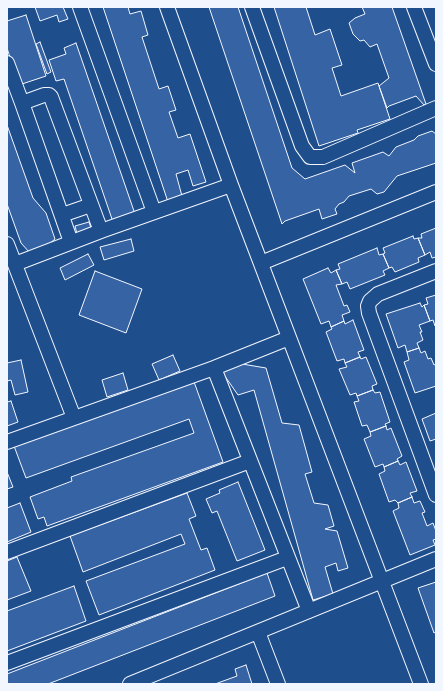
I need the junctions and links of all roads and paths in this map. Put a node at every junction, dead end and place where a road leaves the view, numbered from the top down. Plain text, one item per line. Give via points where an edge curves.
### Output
1 (80, 7) edge
2 (167, 7) edge
3 (252, 7) edge
4 (414, 7) edge
5 (7, 63) edge
6 (436, 64) edge
7 (22, 103) junction
8 (436, 108) edge
9 (231, 184) junction
10 (436, 192) edge
11 (91, 205) junction
12 (154, 212) junction
13 (62, 215) junction
14 (101, 231) junction
15 (71, 242) junction
16 (7, 244) edge
17 (261, 263) junction
18 (15, 264) junction
19 (436, 270) edge
20 (289, 338) junction
21 (214, 368) junction
22 (74, 418) junction
23 (7, 442) edge
24 (250, 461) junction
25 (436, 496) edge
26 (7, 552) edge
27 (287, 558) junction
28 (436, 559) edge
29 (381, 582) junction
30 (309, 610) junction
31 (258, 632) junction
32 (7, 663) edge
33 (130, 684) edge
34 (278, 684) edge
35 (421, 684) edge

1 - 12 street
2 - 9 street
3 - 8 street via 302,146 310,157 323,157
4 - 6 street
5 - 7 street
7 - 11 street via 44,95 52,96
7 - 13 street
9 - 12 street
9 - 17 street
10 - 17 street
11 - 13 street
11 - 14 street
12 - 14 street
13 - 15 street
14 - 15 street
15 - 18 street
16 - 18 street
17 - 20 street
18 - 22 street
19 - 25 street via 378,294 368,306
20 - 21 street
20 - 29 street
21 - 22 street
21 - 24 street
22 - 23 street
24 - 26 street
24 - 27 street
27 - 30 street
27 - 32 street
28 - 29 street
29 - 30 street
29 - 35 street
30 - 31 street
31 - 33 street
31 - 34 street

